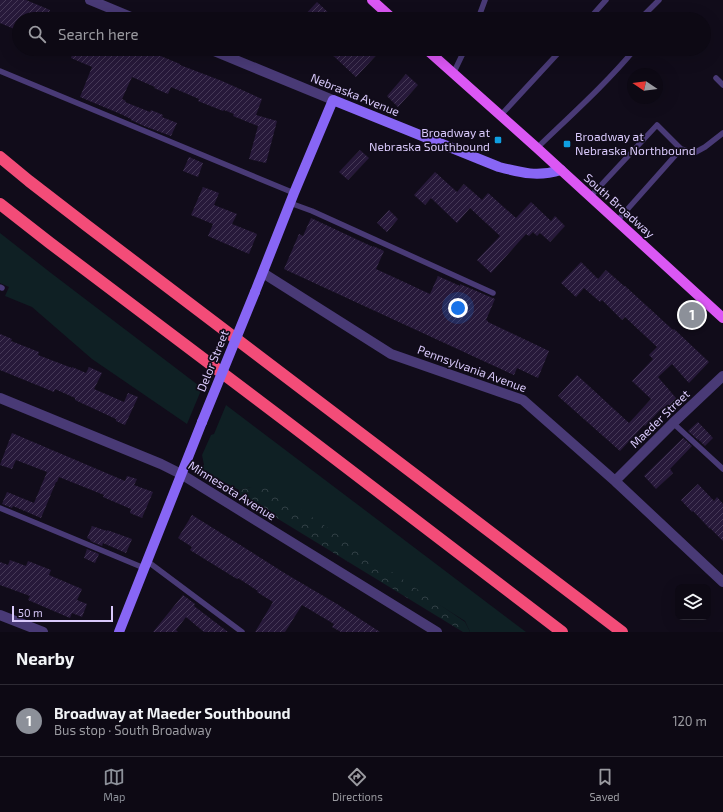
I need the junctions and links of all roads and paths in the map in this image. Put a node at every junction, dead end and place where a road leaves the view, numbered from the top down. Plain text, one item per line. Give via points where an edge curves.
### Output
1 (90, 0) edge
2 (372, 0) edge
3 (485, 0) edge
4 (606, 0) edge
5 (659, 0) edge
6 (119, 12) edge
7 (385, 12) edge
8 (481, 12) edge
9 (595, 12) edge
10 (647, 12) edge
11 (226, 56) edge
12 (434, 56) edge
13 (462, 56) edge
14 (556, 56) edge
15 (629, 56) edge
16 (0, 71) edge
17 (453, 74) junction
18 (716, 78) dead end
19 (723, 86) edge
20 (333, 100) junction
21 (500, 116) junction
22 (723, 133) edge
23 (537, 148) junction
24 (681, 149) junction
25 (0, 157) edge
26 (561, 170) junction
27 (294, 192) junction
28 (590, 197) junction
29 (290, 203) junction
30 (0, 204) edge
31 (617, 221) junction
32 (263, 273) junction
33 (493, 293) dead end
34 (723, 318) edge
35 (723, 376) edge
36 (0, 398) edge
37 (673, 423) junction
38 (723, 469) edge
39 (181, 474) junction
40 (615, 481) junction
41 (0, 508) edge
42 (146, 564) junction
43 (723, 582) edge
44 (0, 615) edge
45 (43, 632) edge
46 (119, 632) edge
47 (242, 632) edge
48 (437, 632) edge
49 (562, 632) edge
50 (622, 632) edge

1 - 6 street
2 - 7 main road
3 - 8 lane
4 - 9 lane
5 - 10 lane
11 - 20 street, Nebraska Avenue
12 - 17 main road, South Broadway
13 - 17 lane
14 - 21 lane
15 - 23 lane via 587,101
16 - 27 lane
17 - 21 main road, South Broadway
18 - 19 lane
20 - 26 street, Nebraska Avenue via 499,168 534,174
20 - 27 street, Delor Street
21 - 23 main road, South Broadway
22 - 24 lane via 705,148 694,153
23 - 26 main road, South Broadway
24 - 28 lane via 657,125
24 - 31 lane
25 - 50 highway
26 - 28 main road, South Broadway
27 - 29 street, Delor Street
28 - 31 main road, South Broadway
29 - 32 street, Delor Street
29 - 33 lane
30 - 49 highway
31 - 34 main road, South Broadway
32 - 39 street, Delor Street, bridge
32 - 40 street, Pennsylvania Avenue via 391,354 522,400
35 - 37 street, Maeder Street
36 - 39 street, Minnesota Avenue
37 - 38 lane
37 - 40 street, Maeder Street
39 - 42 street, Delor Street
39 - 48 street, Minnesota Avenue
40 - 43 street, Pennsylvania Avenue
41 - 42 lane
42 - 46 street, Delor Street
42 - 47 lane
44 - 45 street

